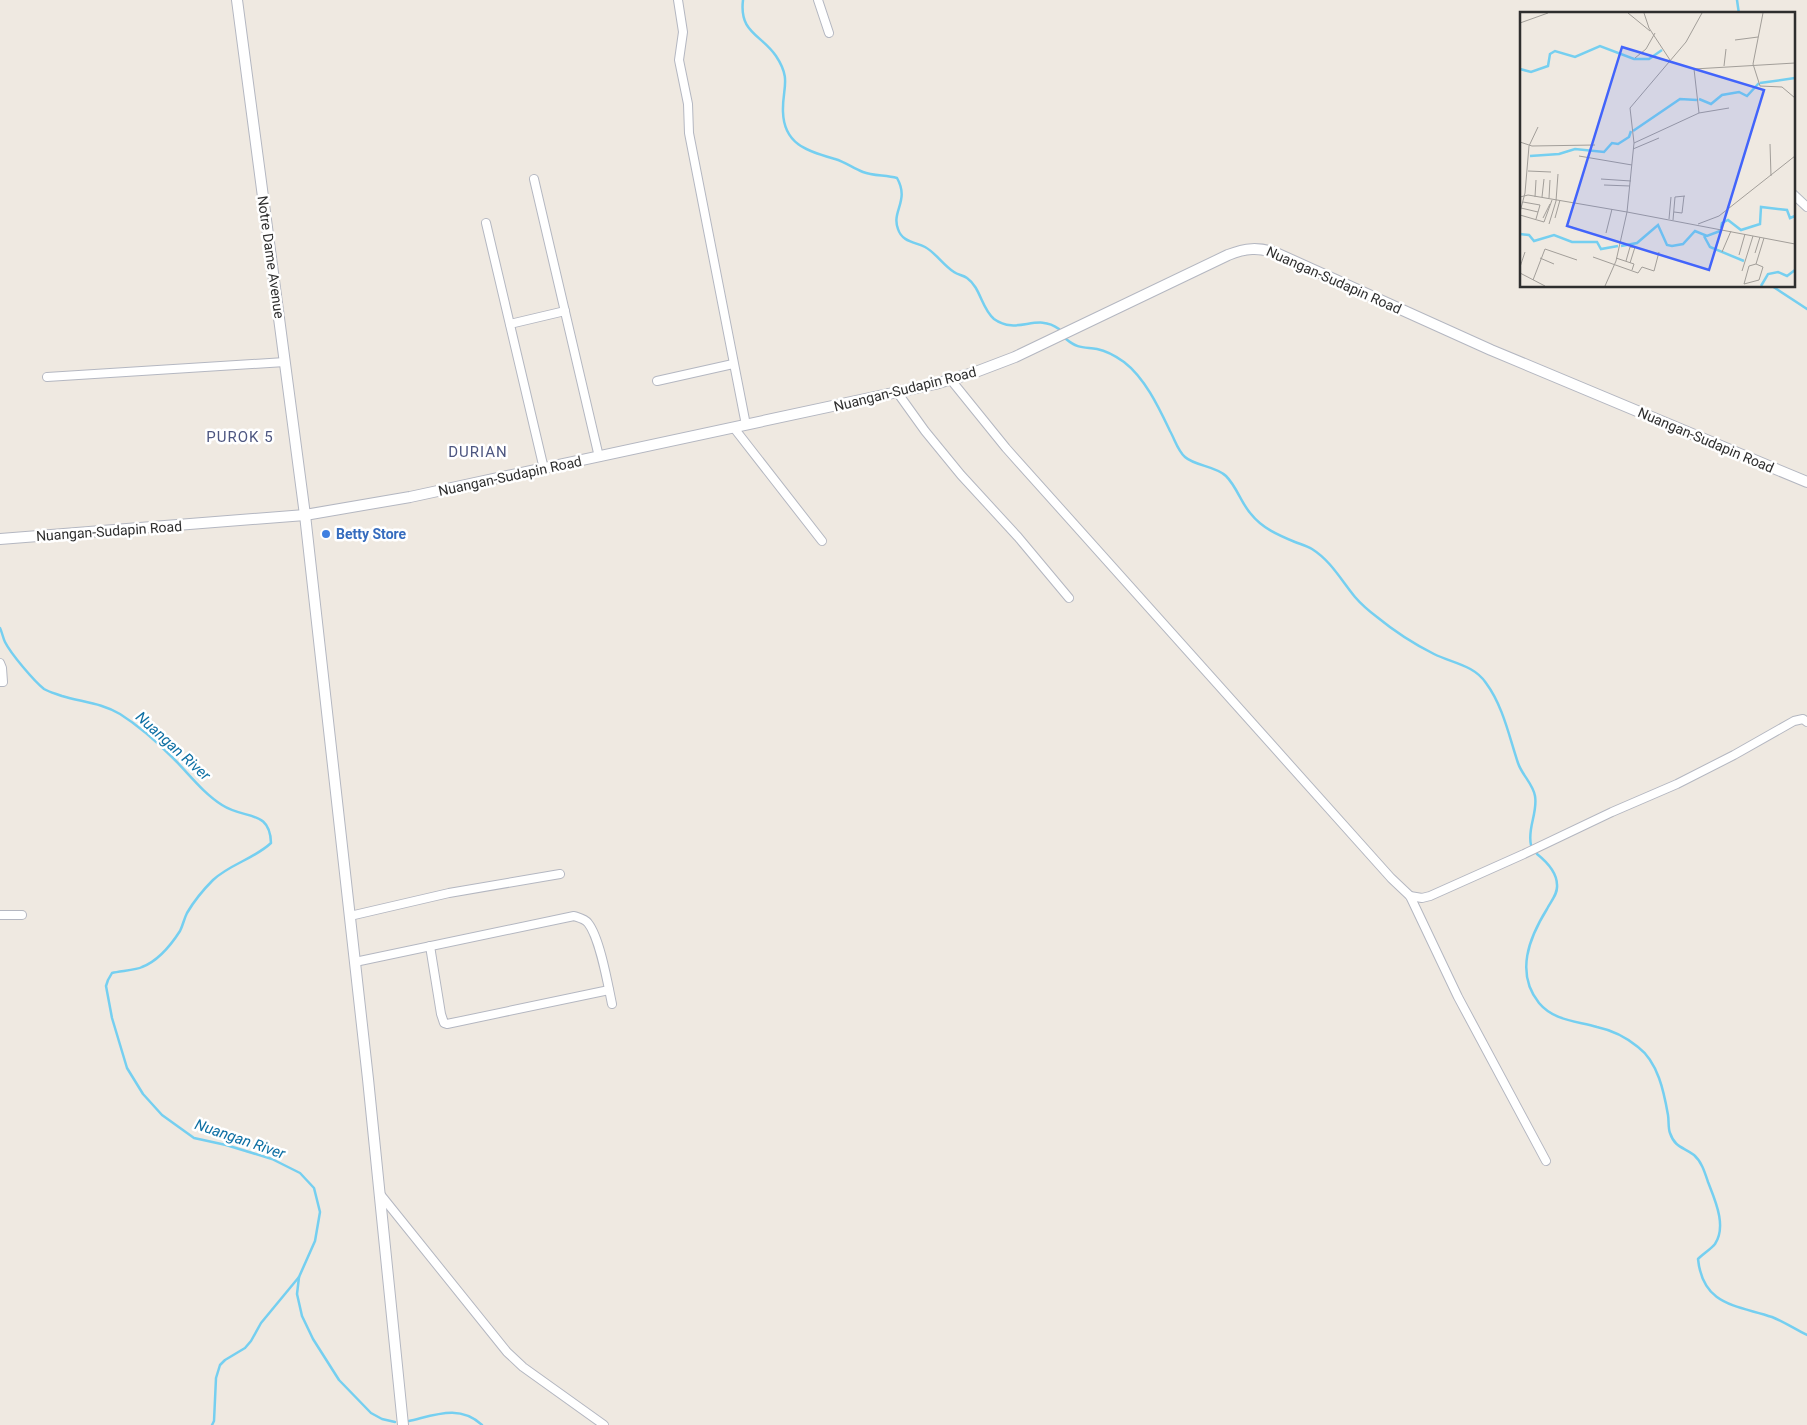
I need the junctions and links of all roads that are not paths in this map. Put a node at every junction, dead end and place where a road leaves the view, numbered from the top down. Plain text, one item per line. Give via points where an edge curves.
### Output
1 (237, 0) edge
2 (678, 0) edge
3 (818, 0) edge
4 (829, 33) dead end
5 (534, 178) dead end
6 (1794, 195) edge
7 (1807, 207) edge
8 (486, 223) dead end
9 (565, 311) junction
10 (510, 324) junction
11 (285, 362) junction
12 (733, 364) junction
13 (47, 377) dead end
14 (951, 380) junction
15 (657, 381) dead end
16 (897, 392) junction
17 (746, 425) junction
18 (734, 428) junction
19 (599, 457) junction
20 (544, 469) junction
21 (1807, 482) edge
22 (305, 515) junction
23 (0, 539) edge
24 (822, 541) dead end
25 (1069, 598) dead end
26 (0, 663) edge
27 (0, 682) edge
28 (1807, 722) edge
29 (560, 874) dead end
30 (1410, 896) junction
31 (0, 915) edge
32 (22, 915) dead end
33 (350, 916) junction
34 (430, 946) junction
35 (355, 962) junction
36 (609, 990) junction
37 (612, 1004) dead end
38 (1546, 1161) dead end
39 (378, 1192) junction
40 (403, 1425) edge
41 (604, 1425) edge

1 - 11 street, Notre Dame Avenue
2 - 12 street via 683,32 679,60 688,104 689,133
3 - 4 street
5 - 9 street
6 - 7 street
8 - 10 street
9 - 10 street
9 - 19 street
10 - 20 street
11 - 13 street
11 - 22 street, Notre Dame Avenue
12 - 15 street
12 - 17 street
14 - 16 street, Nuangan-Sudapin Road
14 - 21 street, Nuangan-Sudapin Road via 1015,357 1228,255 1262,248 1435,326
14 - 30 street via 1006,448
16 - 17 street, Nuangan-Sudapin Road
16 - 25 street via 961,475
17 - 18 street, Nuangan-Sudapin Road
18 - 19 street, Nuangan-Sudapin Road
18 - 24 street
19 - 20 street, Nuangan-Sudapin Road
20 - 22 street, Nuangan-Sudapin Road
22 - 23 street, Nuangan-Sudapin Road
22 - 33 street, Notre Dame Avenue
26 - 27 street via 3,682
28 - 30 street via 1803,719 1794,721 1677,784 1430,896
29 - 33 street
30 - 38 street via 1458,998
31 - 32 street
33 - 35 street, Notre Dame Avenue
34 - 35 street
34 - 36 street via 574,916 588,923 595,934
34 - 36 street via 440,1014 447,1024
35 - 39 street, Notre Dame Avenue
36 - 37 street
39 - 40 street, Notre Dame Avenue
39 - 41 street via 507,1352

